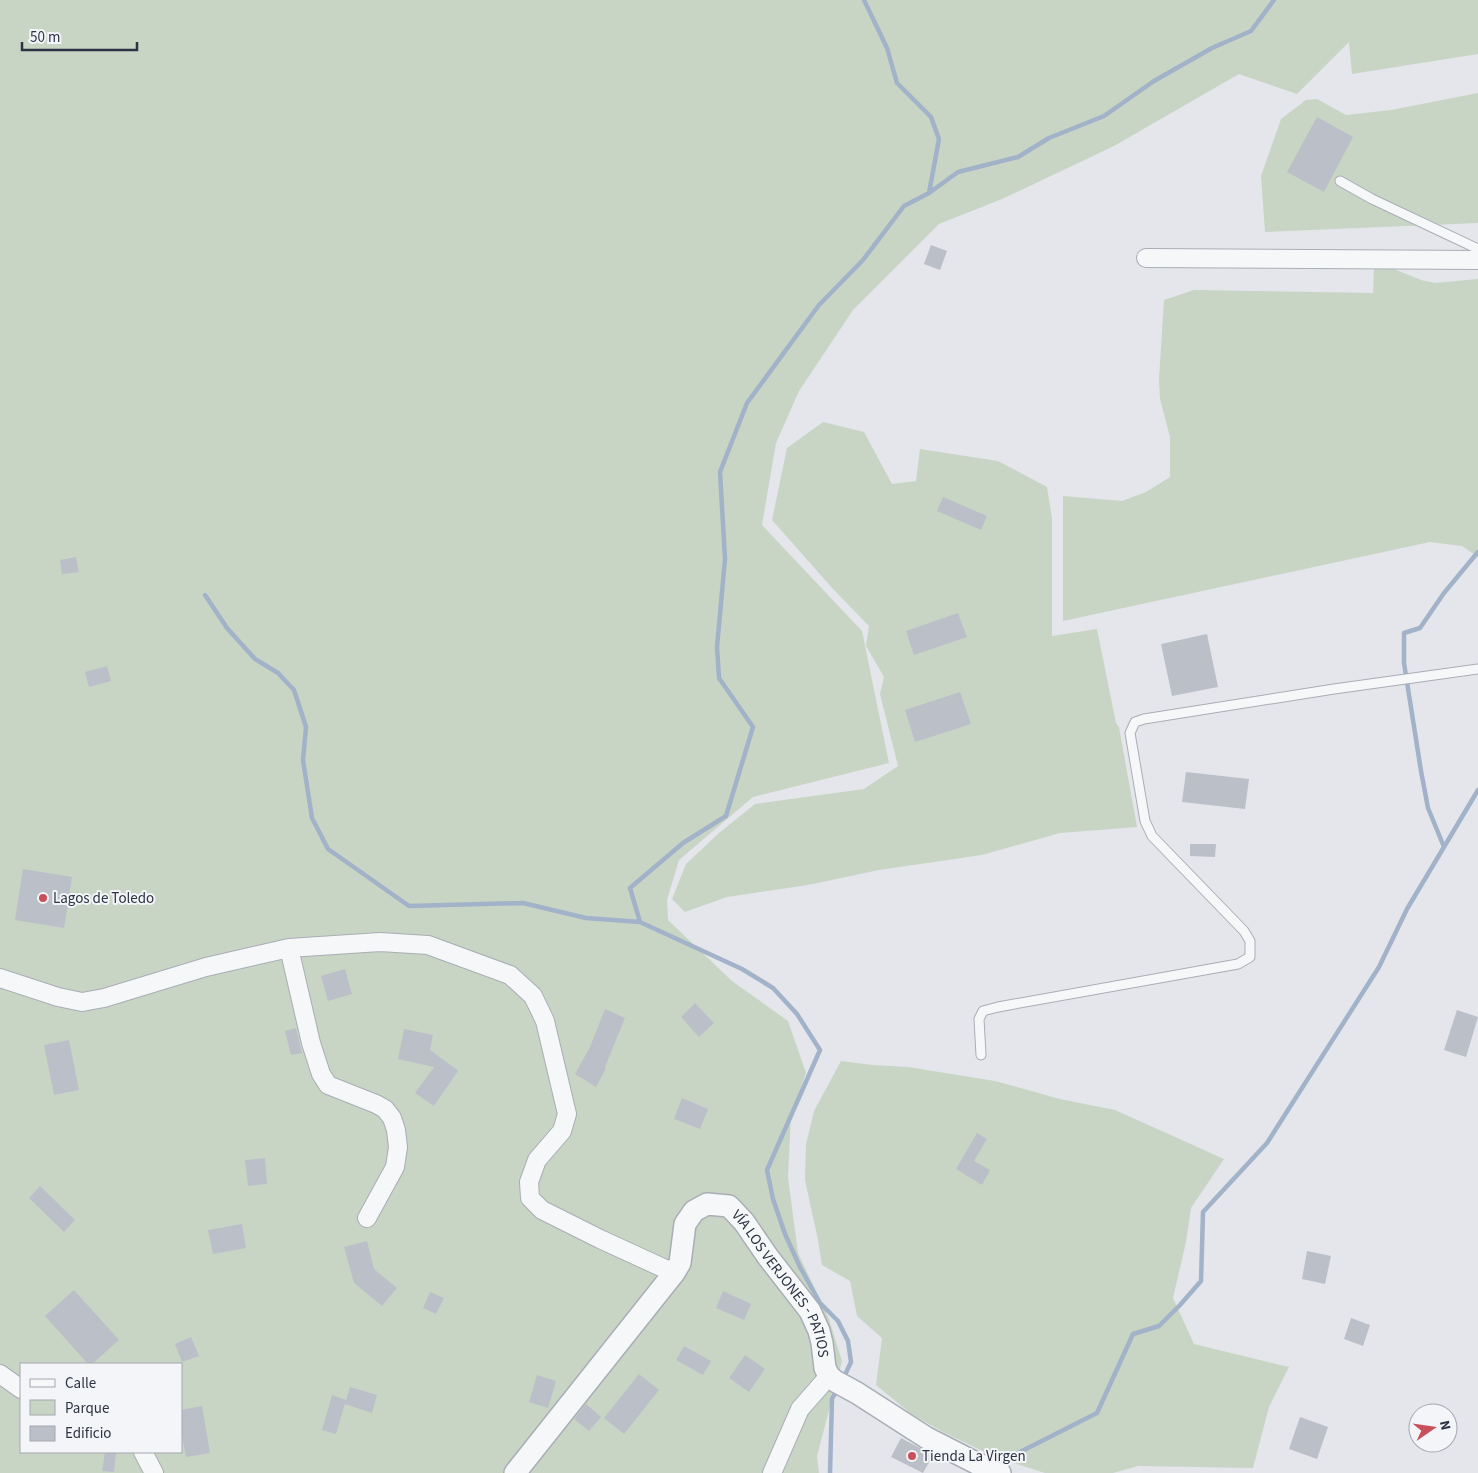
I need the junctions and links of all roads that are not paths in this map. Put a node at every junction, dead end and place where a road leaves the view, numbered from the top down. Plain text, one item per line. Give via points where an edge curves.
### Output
1 (1340, 180) dead end
2 (1478, 249) edge
3 (1146, 258) dead end
4 (1478, 260) edge
5 (1478, 669) edge
6 (289, 948) junction
7 (0, 978) edge
8 (981, 1055) dead end
9 (367, 1218) dead end
10 (674, 1273) junction
11 (0, 1374) edge
12 (838, 1382) junction
13 (20, 1387) edge
14 (144, 1453) edge
15 (154, 1473) edge
16 (514, 1473) edge
17 (772, 1473) edge
18 (1000, 1473) edge

1 - 2 lane via 1372,199
3 - 4 street
5 - 8 lane via 1135,722 1130,733 1148,829 1244,930 1250,941 1250,957 1238,964 983,1011 979,1019
6 - 7 street via 206,967 82,1002
6 - 9 street via 321,1074 328,1085 385,1109 396,1130 395,1167
6 - 10 street via 380,942 428,945 510,975 532,996 545,1021 567,1114 562,1131 538,1160 529,1182 530,1198 542,1210
10 - 12 street, VÍA LOS VERJONES - PATIOS via 680,1263 685,1224 694,1211 706,1204 729,1206 810,1311 822,1343 824,1368
10 - 16 street, VÍA LOS VERJONES - PATIOS
11 - 13 street
12 - 17 street via 800,1408
12 - 18 street via 926,1438
14 - 15 street

